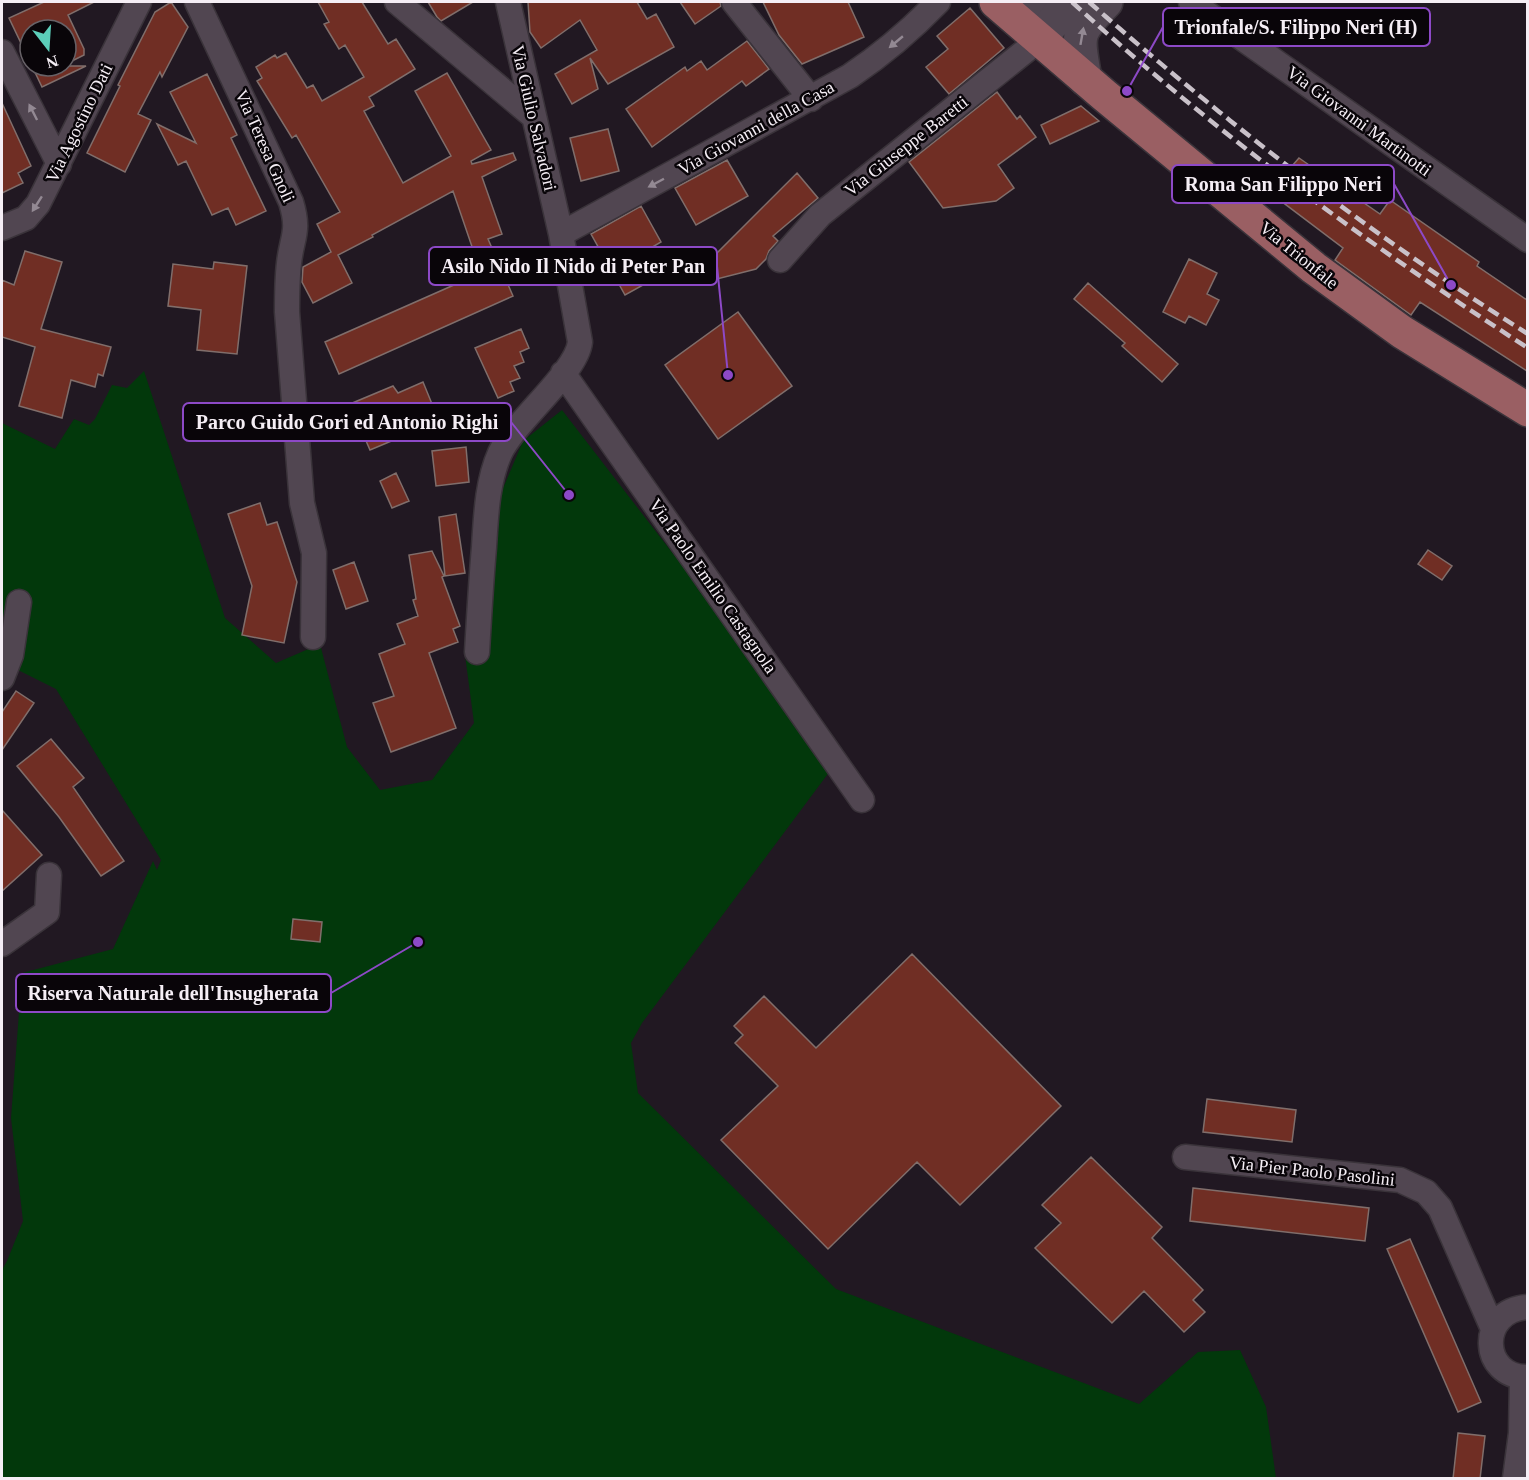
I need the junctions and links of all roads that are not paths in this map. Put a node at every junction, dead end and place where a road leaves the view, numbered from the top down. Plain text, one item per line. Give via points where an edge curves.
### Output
1 (139, 2) edge
2 (197, 2) edge
3 (397, 2) edge
4 (508, 2) edge
5 (734, 2) edge
6 (938, 2) edge
7 (996, 2) edge
8 (1030, 2) edge
9 (1069, 2) edge
10 (1106, 2) edge
11 (1191, 2) edge
12 (1039, 40) junction
13 (2, 52) edge
14 (1085, 79) junction
15 (811, 99) junction
16 (533, 116) junction
17 (59, 164) junction
18 (2, 228) edge
19 (561, 234) junction
20 (1527, 240) edge
21 (780, 260) dead end
22 (563, 373) junction
23 (1527, 410) edge
24 (19, 602) dead end
25 (313, 636) dead end
26 (477, 652) dead end
27 (2, 678) edge
28 (862, 800) dead end
29 (50, 876) dead end
30 (2, 944) edge
31 (1185, 1157) dead end
32 (1527, 1307) edge
33 (1493, 1329) junction
34 (1525, 1377) edge
35 (1515, 1479) edge

1 - 17 street, Via Agostino Dati
2 - 25 street, Via Teresa Gnoli via 295,214 296,234 286,283 287,312 302,503 314,553
3 - 16 street
4 - 16 street, Via Giulio Salvadori
5 - 15 street
6 -> 15 street, Via Giovanni della Casa via 881,55
7 - 12 main road, Via Trionfale
8 - 9 street via 1043,7
9 - 12 street
14 -> 10 street via 1081,32
11 - 20 street, Via Giovanni Martinotti
12 - 14 main road, Via Trionfale
12 - 21 street, Via Giuseppe Baretti via 828,208
17 -> 13 street
14 - 23 main road, Via Trionfale via 1356,300
15 -> 19 street, Via Giovanni della Casa
16 - 19 street, Via Giulio Salvadori
17 -> 18 street, Via Agostino Dati via 32,212
19 - 22 street via 580,342
22 - 26 street via 509,438 496,465 488,506
22 - 28 street, Via Paolo Emilio Castagnola
24 - 27 street via 11,655
29 - 30 street via 46,912
31 - 33 street, Via Pier Paolo Pasolini via 1400,1180 1418,1187 1444,1215
32 - 33 street via 1507,1312
33 - 34 street via 1490,1340 1495,1360 1512,1374
34 - 35 street

